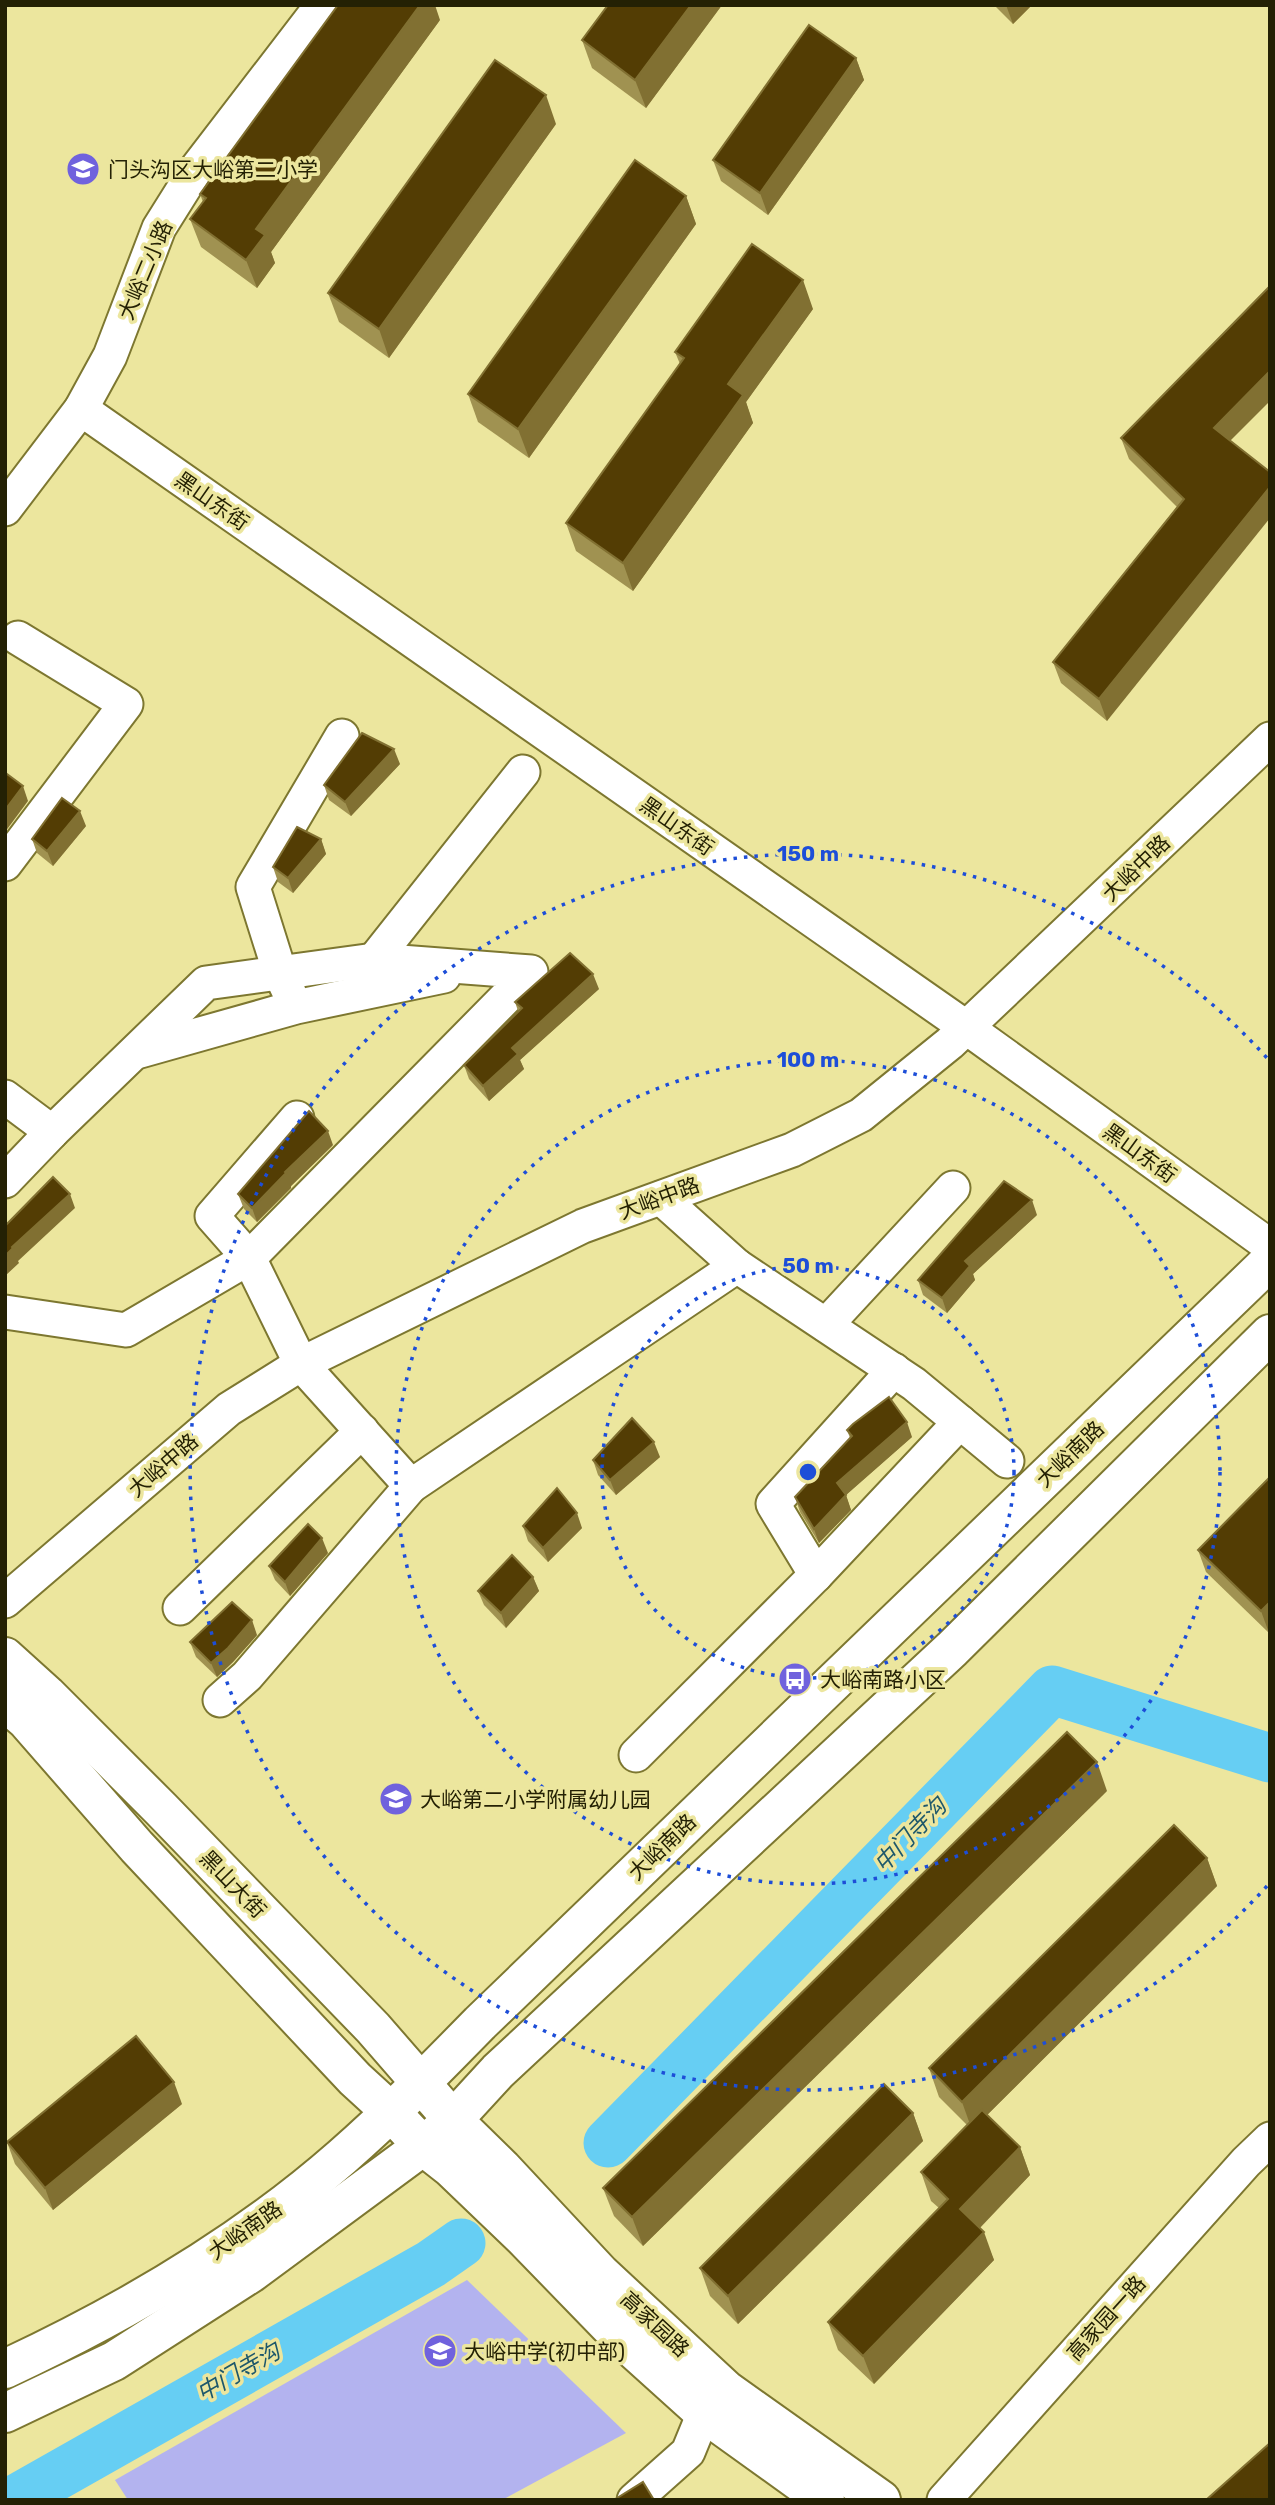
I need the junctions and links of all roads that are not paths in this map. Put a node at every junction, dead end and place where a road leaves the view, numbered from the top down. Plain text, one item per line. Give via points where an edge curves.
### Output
1 (322, 5) edge
2 (81, 409) junction
3 (5, 509) edge
4 (18, 638) dead end
5 (342, 736) dead end
6 (1270, 739) edge
7 (523, 772) dead end
8 (5, 864) edge
9 (374, 960) junction
10 (481, 968) junction
11 (279, 973) junction
12 (296, 1007) junction
13 (967, 1028) junction
14 (134, 1053) junction
15 (5, 1097) edge
16 (297, 1118) dead end
17 (52, 1132) junction
18 (5, 1181) edge
19 (953, 1188) dead end
20 (661, 1198) junction
21 (1270, 1246) edge
22 (248, 1258) junction
23 (1270, 1261) edge
24 (737, 1266) junction
25 (5, 1312) edge
26 (826, 1325) junction
27 (1270, 1334) edge
28 (301, 1364) junction
29 (894, 1370) junction
30 (960, 1422) junction
31 (362, 1431) junction
32 (1007, 1461) dead end
33 (411, 1486) junction
34 (816, 1575) junction
35 (5, 1601) edge
36 (180, 1608) dead end
37 (5, 1657) edge
38 (220, 1700) dead end
39 (5, 1702) edge
40 (636, 1755) dead end
41 (421, 2084) junction
42 (390, 2111) junction
43 (453, 2120) junction
44 (1270, 2139) edge
45 (423, 2146) junction
46 (5, 2369) edge
47 (5, 2413) edge
48 (704, 2413) junction
49 (634, 2500) edge
50 (825, 2500) edge
51 (881, 2500) edge
52 (944, 2500) edge

1 - 2 street, 大峪二小路 via 196,169 159,228 110,356
2 - 3 street, 大峪二小路
2 - 13 street, 黑山东街
4 - 8 street via 126,704
5 - 11 street via 253,887
6 - 13 street, 大峪中路
7 - 9 street
9 - 10 street
9 - 11 street
10 - 12 street
10 - 22 street via 531,972
11 - 12 street
11 - 14 street via 206,983
12 - 14 street
13 - 20 street, 大峪中路 via 862,1115 792,1150
13 - 21 street, 黑山东街
14 - 17 street
15 - 17 street
16 - 22 street via 212,1216
17 - 18 street
19 - 26 street
20 - 24 street
20 - 28 street, 大峪中路 via 583,1226
22 - 25 street via 126,1330
22 - 28 street
23 - 41 main road, 大峪南路
24 - 26 street
24 - 33 street
26 - 29 street
27 - 43 main road, 大峪南路 via 952,1649 498,2071
28 - 31 street
28 - 35 street, 大峪中路 via 229,1409
29 - 30 street
29 - 34 street via 773,1504
30 - 32 street
30 - 34 street
31 - 33 street
31 - 36 street
33 - 38 street via 247,1676
34 - 40 street
37 - 41 main road, 黑山大街 via 161,1809 373,2028
39 - 42 main road via 355,2079
41 - 42 main road, 大峪南路
41 - 43 main road, 黑山大街
42 - 45 main road
42 - 46 main road, 大峪南路 via 340,2159 244,2234 131,2304
43 - 45 main road, 大峪南路
43 - 51 main road, 高家园路 via 601,2274 726,2390
44 - 52 street, 高家园一路
45 - 47 main road, 大峪南路 via 251,2273 114,2361
45 - 48 main road, 高家园路
48 - 49 street via 688,2452
48 - 50 main road, 高家园路

